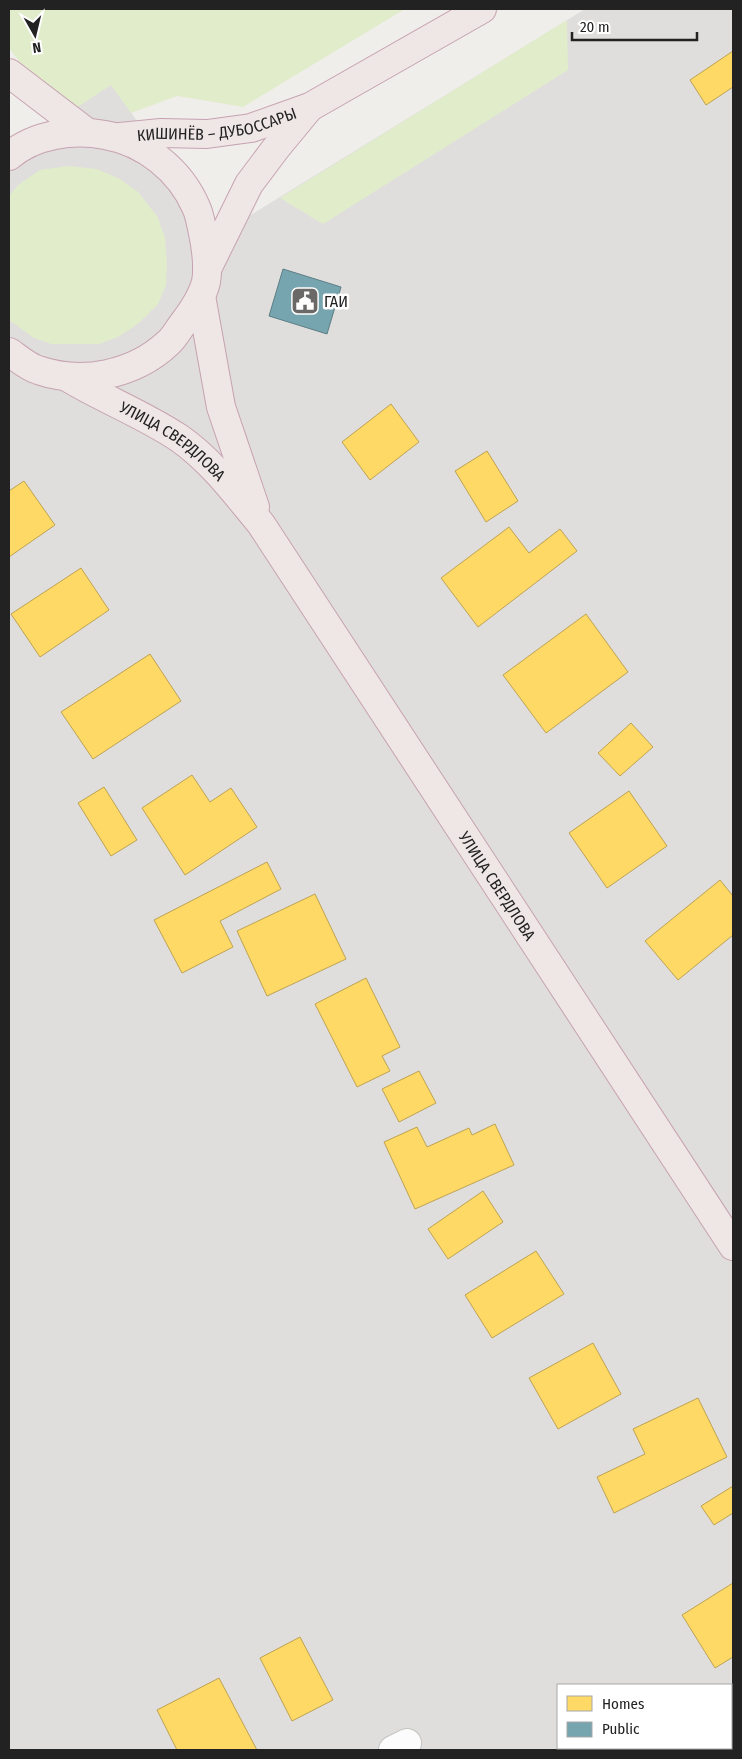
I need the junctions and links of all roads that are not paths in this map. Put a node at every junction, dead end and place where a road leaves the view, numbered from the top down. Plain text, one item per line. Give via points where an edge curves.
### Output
1 (482, 9) edge
2 (9, 73) edge
3 (310, 107) junction
4 (85, 131) junction
5 (120, 137) junction
6 (9, 156) edge
7 (207, 269) junction
8 (201, 296) junction
9 (9, 352) edge
10 (36, 370) junction
11 (9, 373) edge
12 (67, 377) junction
13 (261, 524) junction
14 (733, 1246) edge

1 - 3 highway, КИШИНЁВ – ДУБОССАРЫ
2 - 4 highway
3 - 5 highway, КИШИНЁВ – ДУБОССАРЫ via 252,128 207,134 161,133
3 - 7 highway, КИШИНЁВ – ДУБОССАРЫ via 249,184
4 - 5 highway
4 - 6 highway via 49,135
5 - 7 highway via 152,153 178,177 197,208
7 - 8 highway
8 - 12 highway via 169,342 139,364 104,376
8 - 13 highway, УЛИЦА СВЕРДЛОВА via 221,407
9 - 10 highway
10 - 11 highway
10 - 12 highway
12 - 13 highway, УЛИЦА СВЕРДЛОВА via 180,439 216,471
13 - 14 highway, УЛИЦА СВЕРДЛОВА

